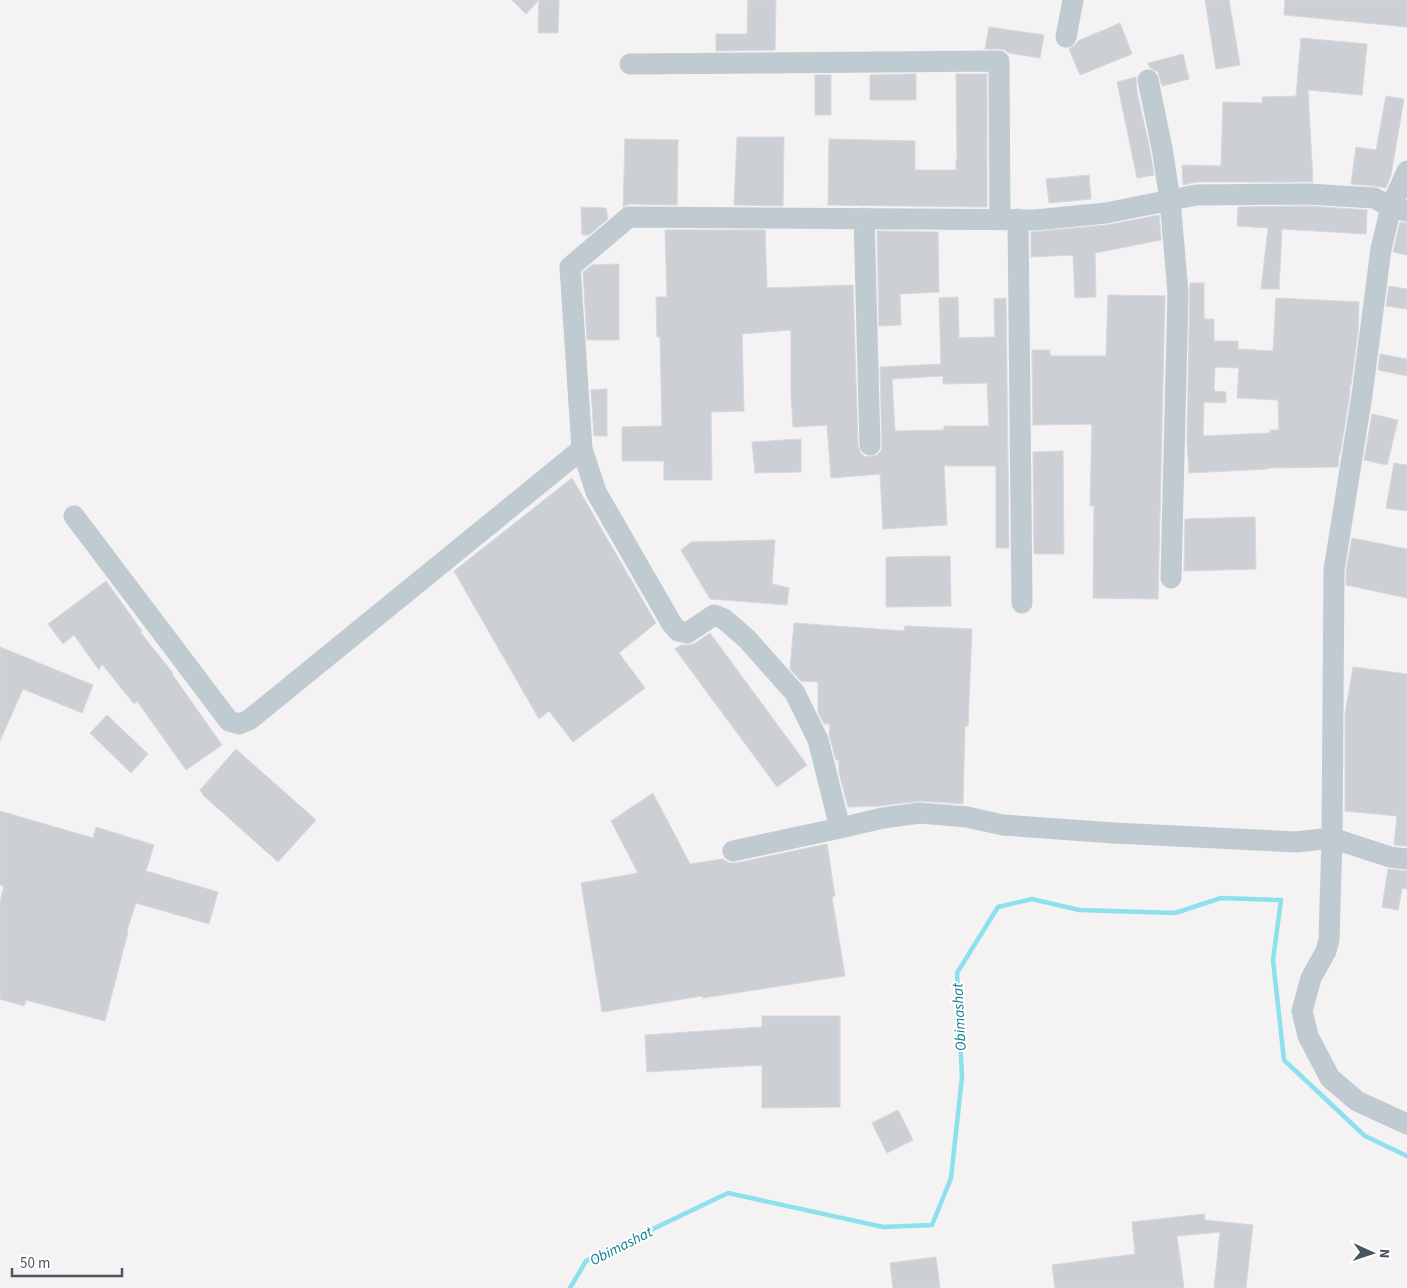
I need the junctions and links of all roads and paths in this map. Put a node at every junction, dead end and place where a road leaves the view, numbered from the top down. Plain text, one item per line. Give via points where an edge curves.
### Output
1 (1073, 0) edge
2 (1066, 37) dead end
3 (630, 64) dead end
4 (1148, 80) dead end
5 (1407, 172) edge
6 (1170, 200) junction
7 (1399, 209) edge
8 (864, 218) junction
9 (1009, 219) junction
10 (870, 444) dead end
11 (582, 449) junction
12 (74, 516) dead end
13 (1171, 578) dead end
14 (1022, 603) dead end
15 (840, 828) junction
16 (1332, 838) junction
17 (733, 851) dead end
18 (1407, 859) edge
19 (1407, 1124) edge

1 - 2 street
3 - 9 street via 999,61
4 - 6 street
5 - 7 street
6 - 7 street via 1196,195 1308,194 1374,198
6 - 9 street via 1106,212 1035,220
6 - 13 street via 1178,293
7 - 16 street via 1381,249 1334,570
8 - 9 street
8 - 10 street
8 - 11 street via 629,217 570,267
9 - 14 street
11 - 12 street via 249,720 239,724 229,721
11 - 15 street via 596,492 672,624 687,633 714,615 724,619 747,639 795,693 818,740
15 - 16 street via 920,813 967,817 1003,825 1114,833 1296,842
15 - 17 street
16 - 18 street via 1390,857
16 - 19 street via 1329,940 1311,978 1302,1011 1308,1036 1330,1078 1357,1101

